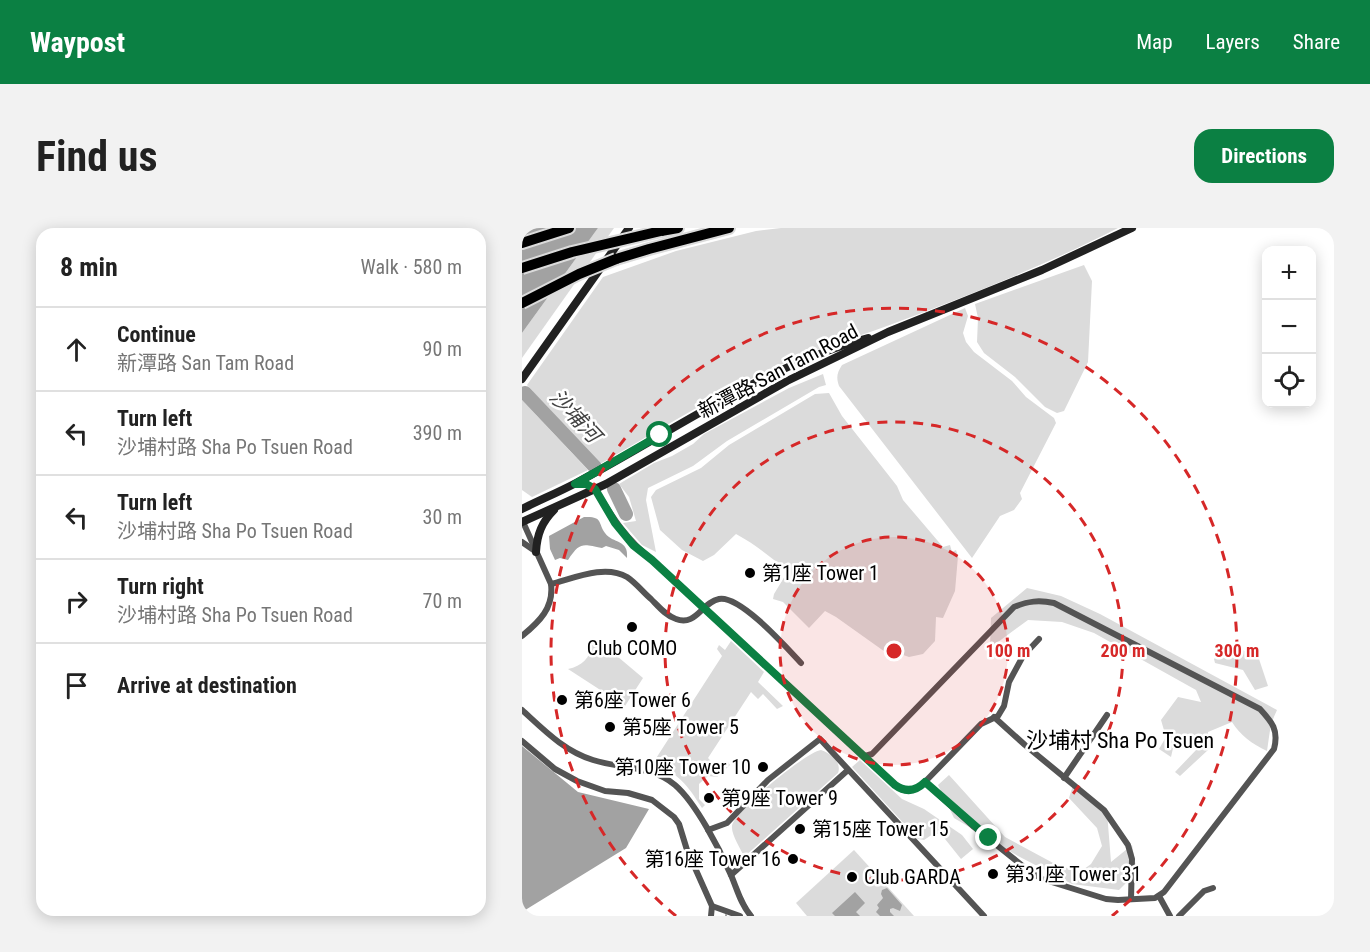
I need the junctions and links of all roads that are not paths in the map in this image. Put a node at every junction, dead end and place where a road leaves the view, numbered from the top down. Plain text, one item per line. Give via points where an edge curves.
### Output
1 (569, 228) edge
2 (629, 228) edge
3 (678, 228) edge
4 (729, 228) edge
5 (1132, 228) edge
6 (522, 243) edge
7 (522, 268) edge
8 (522, 303) edge
9 (888, 332) junction
10 (522, 379) edge
11 (575, 484) junction
12 (595, 489) junction
13 (523, 506) edge
14 (559, 506) junction
15 (522, 521) edge
16 (522, 542) edge
17 (536, 552) junction
18 (551, 584) junction
19 (705, 608) junction
20 (522, 636) edge
21 (1039, 639) dead end
22 (801, 663) dead end
23 (522, 710) edge
24 (1107, 715) dead end
25 (994, 717) junction
26 (522, 741) edge
27 (865, 756) junction
28 (848, 770) junction
29 (1064, 778) junction
30 (925, 782) junction
31 (708, 830) junction
32 (731, 875) junction
33 (1213, 888) dead end
34 (1159, 896) junction
35 (1131, 899) junction
36 (714, 907) junction
37 (739, 915) edge
38 (711, 916) edge
39 (751, 916) edge
40 (984, 916) edge
41 (1170, 916) edge
42 (1179, 916) edge

1 - 6 highway
2 - 10 street
3 - 7 highway, bridge via 572,252
4 - 8 highway, bridge via 598,266
5 - 9 street, 新潭路 San Tam Road via 1042,270
9 - 11 street, 新潭路 San Tam Road via 841,345 782,369
9 - 12 street, 新潭路 San Tam Road via 787,381
11 - 12 street
11 - 13 street, 新潭路 San Tam Road
12 - 14 street, 新潭路 San Tam Road
12 - 19 street via 633,545
13 - 15 street
14 - 15 street, 新潭路 San Tam Road
14 - 17 street via 544,522
15 - 17 street
16 - 17 street
17 - 18 street
18 - 19 street via 597,573 616,573 634,582 673,618 686,621
18 - 20 street via 551,600 545,615
19 - 22 street via 718,599 734,602
19 - 27 street
21 - 25 street via 1023,656 1009,682 1004,706
23 - 31 street via 572,752 667,779 685,795
24 - 29 street
25 - 29 street
25 - 30 street via 981,724
26 - 36 street via 555,769 577,781 604,791 652,800 674,817
27 - 30 street via 899,788 911,791
27 - 34 street via 872,754 1014,608 1033,601 1054,603 1260,709 1275,728 1274,749
28 - 31 street via 820,739 768,780 727,823
28 - 32 street
28 - 40 street
29 - 35 street via 1102,808 1128,845 1132,859
30 - 35 street via 1035,875 1106,898
31 - 32 street
32 - 39 street
33 - 42 street via 1204,891
34 - 35 street
34 - 41 street
36 - 37 street
36 - 38 street

